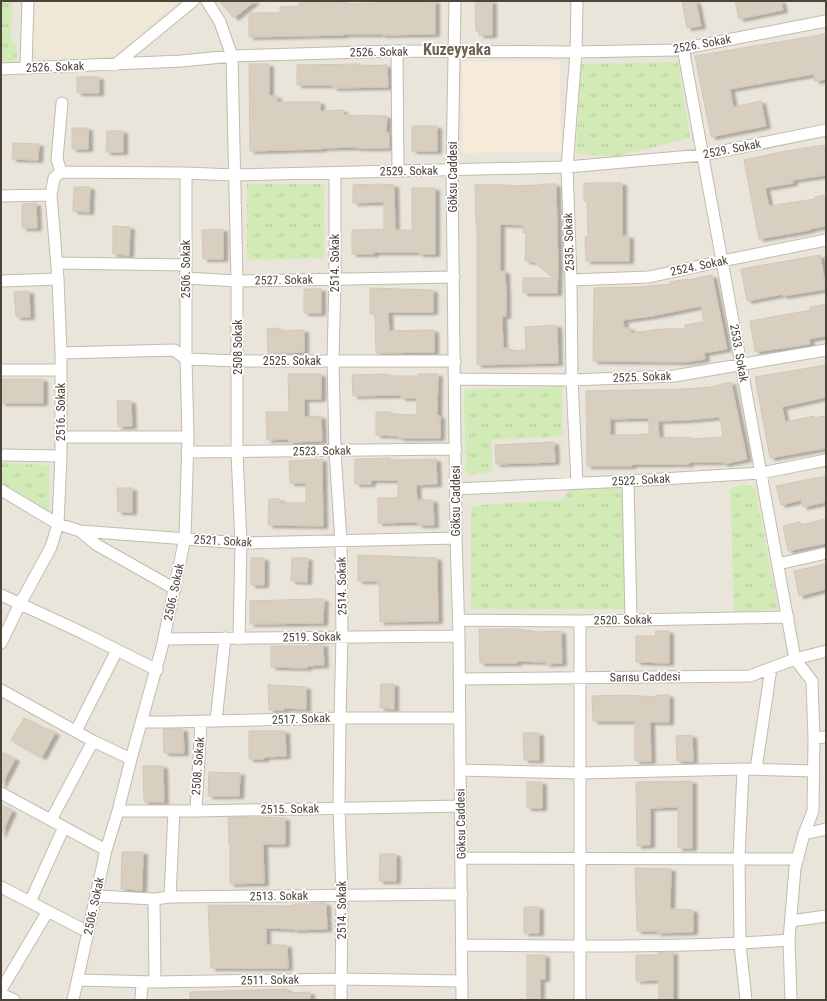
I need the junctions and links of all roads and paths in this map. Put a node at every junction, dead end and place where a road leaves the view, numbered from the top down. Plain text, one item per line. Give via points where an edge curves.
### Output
1 (28, 1) edge
2 (193, 1) edge
3 (207, 1) edge
4 (456, 1) edge
5 (577, 1) edge
6 (826, 21) edge
7 (683, 48) junction
8 (397, 51) junction
9 (455, 51) junction
10 (576, 52) junction
11 (232, 56) junction
12 (116, 65) junction
13 (26, 68) junction
14 (1, 69) edge
15 (62, 103) dead end
16 (826, 130) edge
17 (702, 155) junction
18 (567, 167) junction
19 (452, 170) junction
20 (398, 171) junction
21 (61, 172) junction
22 (186, 173) junction
23 (335, 173) junction
24 (234, 175) junction
25 (51, 195) junction
26 (1, 196) edge
27 (826, 240) edge
28 (722, 260) junction
29 (57, 263) junction
30 (186, 265) junction
31 (454, 277) junction
32 (186, 278) junction
33 (58, 279) junction
34 (335, 279) junction
35 (571, 280) junction
36 (1, 281) edge
37 (237, 281) junction
38 (826, 350) edge
39 (60, 353) junction
40 (186, 359) junction
41 (333, 360) junction
42 (238, 361) junction
43 (455, 361) junction
44 (741, 364) junction
45 (1, 370) edge
46 (61, 370) junction
47 (455, 379) junction
48 (572, 380) junction
49 (61, 436) junction
50 (188, 437) junction
51 (456, 449) junction
52 (335, 451) junction
53 (187, 452) junction
54 (237, 452) junction
55 (1, 455) edge
56 (61, 456) junction
57 (826, 460) edge
58 (761, 473) junction
59 (628, 481) junction
60 (577, 483) junction
61 (456, 489) junction
62 (1, 490) edge
63 (58, 524) junction
64 (80, 531) junction
65 (185, 538) junction
66 (456, 538) junction
67 (341, 542) junction
68 (241, 543) junction
69 (826, 554) edge
70 (778, 564) junction
71 (175, 589) junction
72 (1, 594) edge
73 (20, 604) junction
74 (788, 617) junction
75 (459, 620) junction
76 (631, 620) junction
77 (580, 621) junction
78 (342, 636) junction
79 (459, 636) junction
80 (225, 638) junction
81 (164, 639) junction
82 (239, 639) junction
83 (1, 643) edge
84 (117, 650) junction
85 (826, 651) edge
86 (795, 659) junction
87 (771, 668) junction
88 (156, 670) junction
89 (580, 678) junction
90 (459, 679) junction
91 (1, 690) edge
92 (340, 718) junction
93 (460, 718) junction
94 (216, 721) junction
95 (142, 722) junction
96 (201, 722) junction
97 (76, 731) junction
98 (826, 737) edge
99 (814, 738) junction
100 (93, 740) junction
101 (131, 758) junction
102 (743, 769) junction
103 (756, 769) junction
104 (460, 770) junction
105 (814, 771) junction
106 (580, 773) junction
107 (1, 793) edge
108 (461, 806) junction
109 (339, 808) junction
110 (118, 811) junction
111 (174, 811) junction
112 (196, 811) junction
113 (51, 820) junction
114 (64, 827) junction
115 (826, 829) edge
116 (804, 834) junction
117 (106, 850) junction
118 (461, 858) junction
119 (580, 858) junction
120 (739, 858) junction
121 (798, 859) junction
122 (1, 887) edge
123 (462, 894) junction
124 (342, 895) junction
125 (96, 896) junction
126 (170, 897) junction
127 (154, 899) junction
128 (30, 902) junction
129 (48, 911) junction
130 (826, 916) edge
131 (791, 921) junction
132 (88, 932) junction
133 (789, 940) junction
134 (740, 944) junction
135 (462, 945) junction
136 (580, 946) junction
137 (341, 979) junction
138 (78, 980) junction
139 (462, 981) junction
140 (142, 982) junction
141 (155, 982) junction
142 (1, 990) edge
143 (1, 994) edge
144 (14, 1000) edge
145 (73, 1000) edge
146 (141, 1000) edge
147 (341, 1000) edge
148 (462, 1000) edge
149 (580, 1000) edge
150 (746, 1000) edge
151 (791, 1000) edge

1 - 13 street
2 - 12 street
3 - 11 street, 2508 Sokak via 220,22
4 - 9 street, Göksu Caddesi
5 - 10 street, 2535. Sokak
6 - 7 street, 2526. Sokak
7 - 10 street, 2526. Sokak
7 - 17 street, 2533. Sokak
8 - 9 street, 2526. Sokak
8 - 11 street, 2526. Sokak
8 - 20 street
9 - 10 street, 2526. Sokak
9 - 19 street, Göksu Caddesi
10 - 18 street, 2535. Sokak
11 - 12 street, 2526. Sokak
11 - 24 street, 2508 Sokak
12 - 13 street, 2526. Sokak
13 - 14 street, 2526. Sokak
15 - 21 street via 57,159
16 - 17 street, 2529. Sokak
17 - 18 street, 2529. Sokak
17 - 28 street, 2533. Sokak
18 - 19 street, 2529. Sokak
18 - 35 street, 2535. Sokak
19 - 20 street, 2529. Sokak
19 - 31 street, Göksu Caddesi
20 - 23 street, 2529. Sokak
21 - 22 street, 2529. Sokak
21 - 25 street, 2516. Sokak via 54,178
22 - 24 street, 2529. Sokak
22 - 30 street, 2506. Sokak
23 - 24 street, 2529. Sokak
23 - 34 street, 2514. Sokak
24 - 37 street, 2508 Sokak
25 - 26 street
25 - 29 street, 2516. Sokak
27 - 28 street, 2524. Sokak
28 - 35 street, 2524. Sokak via 649,277
28 - 44 street, 2533. Sokak
29 - 30 street
29 - 33 street, 2516. Sokak
30 - 32 street, 2506. Sokak
31 - 34 street, 2527. Sokak
31 - 43 street, Göksu Caddesi
32 - 37 street, 2527. Sokak
32 - 40 street, 2506. Sokak
33 - 36 street
33 - 39 street, 2516. Sokak
34 - 37 street, 2527. Sokak
34 - 41 street, 2514. Sokak
35 - 48 street, 2535. Sokak
37 - 42 street, 2508 Sokak
38 - 44 street, 2525. Sokak
39 - 40 street, 2525. Sokak via 174,350
39 - 46 street, 2516. Sokak
40 - 42 street, 2525. Sokak
40 - 50 street, 2506. Sokak
41 - 42 street, 2525. Sokak
41 - 43 street, 2525. Sokak
41 - 52 street, 2514. Sokak
42 - 54 street, 2508 Sokak
43 - 47 street, Göksu Caddesi
44 - 48 street, 2525. Sokak via 674,376
44 - 58 street, 2533. Sokak
45 - 46 street
46 - 49 street, 2516. Sokak
47 - 48 street, 2525. Sokak
47 - 51 street, Göksu Caddesi
48 - 60 street, 2535. Sokak
49 - 50 street
49 - 56 street, 2516. Sokak
50 - 53 street, 2506. Sokak
51 - 52 street, 2523. Sokak
51 - 61 street, Göksu Caddesi
52 - 54 street, 2523. Sokak
52 - 67 street, 2514. Sokak
53 - 54 street, 2523. Sokak
53 - 65 street, 2506. Sokak
54 - 68 street, 2508 Sokak
55 - 56 street
56 - 63 street, 2516. Sokak
57 - 58 street, 2522. Sokak
58 - 59 street, 2522. Sokak
58 - 70 street, 2533. Sokak
59 - 60 street, 2522. Sokak
59 - 76 street
60 - 61 street, 2522. Sokak
61 - 66 street, Göksu Caddesi
62 - 63 street, 2521. Sokak
63 - 64 street, 2521. Sokak
63 - 73 street, 2516. Sokak via 51,547
64 - 65 street, 2521. Sokak
64 - 71 street via 97,545
65 - 68 street, 2521. Sokak
65 - 71 street, 2506. Sokak
66 - 67 street, 2521. Sokak
66 - 75 street, Göksu Caddesi
67 - 68 street, 2521. Sokak
67 - 78 street, 2514. Sokak
68 - 82 street, 2508 Sokak
69 - 70 street
70 - 74 street, 2533. Sokak
71 - 81 street, 2506. Sokak
72 - 73 street
73 - 83 street, 2516. Sokak
73 - 84 street
74 - 76 street, 2520. Sokak
74 - 86 street, 2533. Sokak
75 - 77 street, 2520. Sokak
75 - 79 street, Göksu Caddesi
76 - 77 street, 2520. Sokak
77 - 89 street
78 - 79 street, 2519. Sokak
78 - 82 street, 2519. Sokak
78 - 92 street, 2514. Sokak
79 - 90 street, Göksu Caddesi
80 - 81 street, 2519. Sokak
80 - 82 street, 2519. Sokak
80 - 94 street
81 - 88 street, 2506. Sokak
84 - 88 street
84 - 97 street
85 - 86 street, Sarısu Caddesi
86 - 87 street, Sarısu Caddesi
86 - 99 street via 812,682
87 - 89 street, Sarısu Caddesi via 750,676
87 - 103 street
88 - 95 street, 2506. Sokak
89 - 90 street, Sarısu Caddesi
89 - 106 street
90 - 93 street, Göksu Caddesi
91 - 97 street
92 - 93 street, 2517. Sokak
92 - 94 street, 2517. Sokak
92 - 109 street, 2514. Sokak
93 - 104 street, Göksu Caddesi
94 - 96 street, 2517. Sokak
95 - 96 street, 2517. Sokak
95 - 101 street, 2506. Sokak
96 - 112 street, 2508. Sokak
97 - 100 street
98 - 99 street
99 - 105 street
100 - 101 street
100 - 113 street
101 - 110 street, 2506. Sokak
102 - 103 street
102 - 106 street
102 - 120 street
103 - 105 street
104 - 106 street
104 - 108 street, Göksu Caddesi
105 - 116 street via 813,811
106 - 119 street
107 - 113 street
108 - 109 street, 2515. Sokak
108 - 118 street, Göksu Caddesi
109 - 112 street, 2515. Sokak
109 - 124 street, 2514. Sokak
110 - 111 street, 2515. Sokak
110 - 117 street, 2506. Sokak
111 - 112 street, 2515. Sokak
111 - 126 street
113 - 114 street
114 - 117 street
114 - 128 street
115 - 116 street
116 - 121 street
117 - 125 street, 2506. Sokak
118 - 119 street
118 - 123 street, Göksu Caddesi
119 - 120 street
119 - 136 street
120 - 121 street
120 - 134 street
121 - 131 street
122 - 128 street
123 - 124 street, 2513. Sokak
123 - 135 street, Göksu Caddesi
124 - 126 street, 2513. Sokak
124 - 137 street, 2514. Sokak
125 - 127 street, 2513. Sokak
125 - 132 street, 2506. Sokak
126 - 127 street, 2513. Sokak
127 - 141 street
128 - 129 street
129 - 132 street
129 - 142 street
130 - 131 street
131 - 133 street
132 - 138 street, 2506. Sokak
133 - 134 street
133 - 151 street
134 - 136 street
134 - 150 street
135 - 136 street
135 - 139 street, Göksu Caddesi
136 - 149 street
137 - 139 street, 2511. Sokak
137 - 141 street, 2511. Sokak
137 - 147 street, 2514. Sokak
138 - 140 street, 2511. Sokak
138 - 145 street, 2506. Sokak
139 - 148 street, Göksu Caddesi
140 - 141 street, 2511. Sokak
140 - 146 street
143 - 144 street

